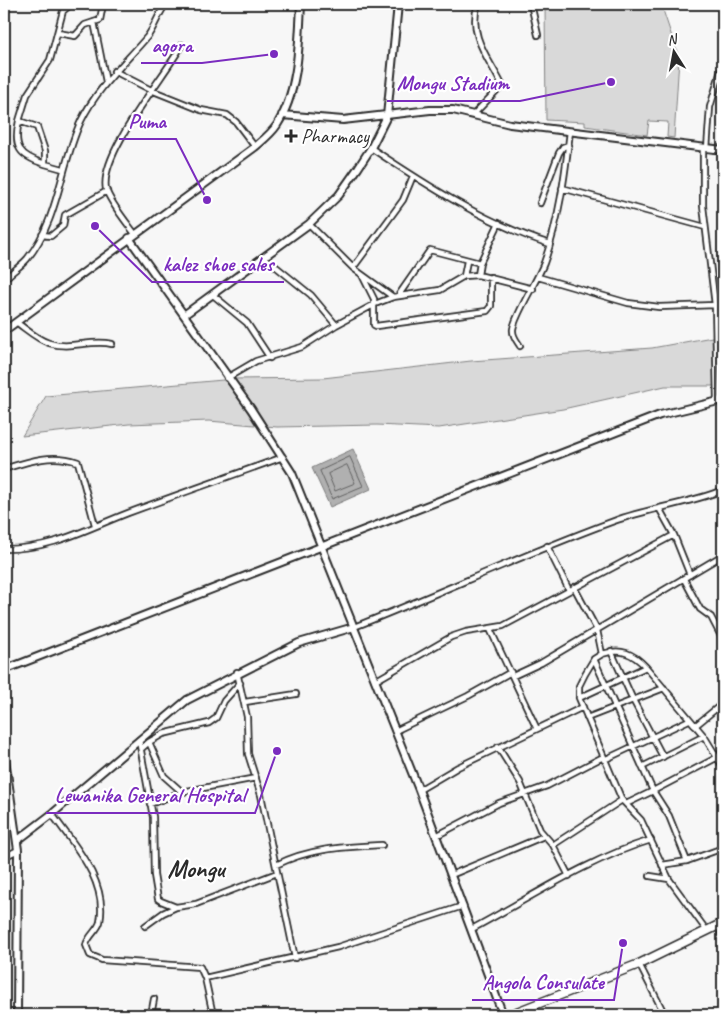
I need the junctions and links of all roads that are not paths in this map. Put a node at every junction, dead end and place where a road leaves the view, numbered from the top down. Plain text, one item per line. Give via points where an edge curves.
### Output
1 (71, 4) edge
2 (103, 4) edge
3 (166, 4) edge
4 (301, 4) edge
5 (398, 4) edge
6 (478, 4) edge
7 (530, 4) edge
8 (94, 22) junction
9 (58, 33) junction
10 (538, 35) dead end
11 (182, 46) dead end
12 (723, 64) edge
13 (114, 71) junction
14 (106, 82) junction
15 (151, 90) junction
16 (474, 114) junction
17 (282, 115) junction
18 (387, 116) junction
19 (19, 121) junction
20 (570, 131) junction
21 (568, 145) junction
22 (255, 147) junction
23 (371, 148) junction
24 (705, 148) junction
25 (723, 150) edge
26 (45, 164) junction
27 (63, 169) junction
28 (413, 176) junction
29 (562, 188) junction
30 (107, 191) junction
31 (540, 204) dead end
32 (500, 223) junction
33 (309, 224) junction
34 (705, 227) junction
35 (135, 234) junction
36 (42, 235) junction
37 (129, 238) junction
38 (550, 244) junction
39 (264, 257) junction
40 (467, 261) junction
41 (480, 263) junction
42 (353, 268) junction
43 (478, 274) junction
44 (362, 276) junction
45 (464, 276) junction
46 (538, 276) junction
47 (491, 277) junction
48 (4, 280) edge
49 (533, 289) junction
50 (214, 295) junction
51 (395, 297) junction
52 (375, 304) junction
53 (715, 305) junction
54 (184, 315) junction
55 (16, 322) junction
56 (336, 325) junction
57 (4, 331) edge
58 (112, 344) dead end
59 (520, 346) dead end
60 (270, 358) junction
61 (227, 378) junction
62 (720, 400) edge
63 (283, 457) junction
64 (4, 469) edge
65 (723, 490) edge
66 (659, 508) junction
67 (95, 525) junction
68 (674, 535) junction
69 (547, 546) junction
70 (323, 547) junction
71 (4, 549) edge
72 (723, 555) edge
73 (690, 575) junction
74 (684, 579) junction
75 (572, 589) junction
76 (354, 627) junction
77 (490, 629) junction
78 (597, 630) junction
79 (723, 640) edge
80 (611, 651) junction
81 (602, 654) junction
82 (594, 659) junction
83 (646, 668) junction
84 (4, 670) edge
85 (237, 672) junction
86 (512, 674) junction
87 (623, 677) junction
88 (375, 681) junction
89 (240, 683) junction
90 (605, 686) junction
91 (664, 688) junction
92 (296, 694) dead end
93 (579, 698) junction
94 (633, 700) junction
95 (245, 702) junction
96 (723, 703) edge
97 (583, 707) junction
98 (615, 707) junction
99 (587, 718) junction
100 (689, 720) junction
101 (695, 726) junction
102 (536, 727) junction
103 (395, 731) junction
104 (653, 736) junction
105 (704, 736) junction
106 (139, 740) junction
107 (149, 742) junction
108 (632, 746) junction
109 (498, 747) junction
110 (141, 749) junction
111 (4, 752) edge
112 (663, 757) junction
113 (718, 757) junction
114 (604, 758) junction
115 (642, 767) junction
116 (723, 767) edge
117 (256, 778) junction
118 (419, 790) junction
119 (653, 791) junction
120 (182, 792) junction
121 (524, 793) junction
122 (624, 802) junction
123 (150, 804) junction
124 (52, 814) junction
125 (436, 836) junction
126 (544, 836) junction
127 (18, 840) junction
128 (651, 840) junction
129 (382, 845) dead end
130 (553, 845) junction
131 (723, 848) edge
132 (18, 850) junction
133 (4, 856) edge
134 (687, 861) junction
135 (276, 865) junction
136 (662, 865) junction
137 (277, 874) junction
138 (451, 875) junction
139 (569, 876) junction
140 (650, 876) dead end
141 (669, 879) junction
142 (463, 906) junction
143 (176, 907) junction
144 (720, 925) edge
145 (145, 926) dead end
146 (472, 929) junction
147 (707, 932) junction
148 (723, 938) edge
149 (294, 958) junction
150 (639, 964) junction
151 (204, 978) junction
152 (154, 999) dead end
153 (17, 1015) edge
154 (151, 1015) edge
155 (213, 1015) edge
156 (503, 1015) edge
157 (509, 1015) edge
158 (666, 1015) edge

1 - 9 street via 61,16
2 - 8 street via 102,18
3 - 13 street via 148,35
4 - 17 street via 295,69
5 - 18 street
6 - 16 street via 478,44 502,85
7 - 10 street
8 - 9 street via 84,25 75,36
8 - 14 street
9 - 19 street via 50,60 27,95
11 - 15 street
12 - 24 street via 710,107
13 - 14 street
13 - 15 street
14 - 27 street via 82,121
15 - 22 street via 201,110 227,115
15 - 30 street via 118,145 106,175
16 - 18 street via 437,110
16 - 20 street via 510,124
17 - 18 street via 343,120
17 - 22 street
18 - 23 street
19 - 26 street via 37,127 45,151
19 - 26 street via 18,148 28,157
20 - 21 street
20 - 24 street
21 - 29 street
21 - 31 street via 563,146 559,153
22 - 35 street
23 - 28 street
23 - 33 street via 339,195
24 - 25 street
24 - 34 street via 702,179
26 - 27 street
27 - 36 street via 55,207
28 - 32 street via 464,208
28 - 42 street via 403,200
29 - 34 street
29 - 38 street
30 - 35 street
30 - 36 street via 64,215 63,226 54,234
32 - 38 street via 524,236
32 - 41 street
33 - 39 street
33 - 42 street
34 - 53 street
35 - 37 street
36 - 48 street via 26,260
37 - 54 street
37 - 55 street
38 - 46 street
39 - 50 street
39 - 56 street via 312,295
40 - 41 street
40 - 45 street
40 - 51 street via 439,250 430,250
41 - 43 street
42 - 44 street
43 - 45 street
43 - 47 street
44 - 51 street
44 - 52 street
45 - 51 street via 440,290
46 - 49 street
46 - 53 street via 628,303 659,307
47 - 49 street
47 - 52 street via 490,306 481,313 374,326
49 - 59 street via 513,327 512,332
50 - 54 street
50 - 60 street via 247,324
51 - 52 street
52 - 56 street
53 - 62 street
54 - 61 street
55 - 57 street
55 - 58 street via 53,344
56 - 60 street via 302,347
60 - 61 street via 250,364
61 - 63 street
62 - 70 street via 650,419 459,491
63 - 67 street
63 - 70 street
64 - 67 street via 45,458 58,457 78,462
65 - 66 street
66 - 68 street
66 - 69 street via 620,518
67 - 71 street via 51,544
68 - 73 street
68 - 75 street
69 - 75 street
69 - 76 street
70 - 76 street
70 - 84 street
72 - 73 street
73 - 74 street
74 - 78 street
74 - 79 street via 700,609 711,617
75 - 77 street via 503,626
75 - 78 street
76 - 85 street via 299,643
76 - 88 street
77 - 86 street
77 - 88 street via 451,637
78 - 81 street
78 - 86 street via 541,663
80 - 81 street
80 - 83 street via 630,653
80 - 87 street
81 - 82 street
82 - 90 street
82 - 93 street via 579,686
83 - 87 street
83 - 91 street
85 - 89 street
85 - 106 street via 181,704
86 - 102 street
86 - 103 street
87 - 90 street
87 - 94 street
88 - 103 street
89 - 95 street
89 - 107 street via 209,723 163,734
90 - 93 street
90 - 98 street
91 - 94 street
91 - 100 street
92 - 95 street
93 - 97 street
94 - 98 street
94 - 104 street
95 - 117 street via 248,754
96 - 101 street
97 - 99 street
97 - 102 street
98 - 99 street
98 - 108 street
99 - 114 street
100 - 101 street
100 - 104 street
101 - 105 street
102 - 109 street
103 - 118 street
104 - 108 street
104 - 112 street
105 - 112 street
105 - 113 street
106 - 110 street
106 - 124 street
107 - 110 street
107 - 120 street via 164,776
108 - 114 street
108 - 115 street
109 - 118 street
109 - 121 street
110 - 123 street
111 - 127 street
112 - 115 street
113 - 116 street
113 - 119 street
114 - 121 street via 547,786
114 - 122 street
115 - 119 street
117 - 120 street
117 - 135 street
118 - 125 street
119 - 122 street
119 - 134 street via 669,816
120 - 123 street
121 - 125 street
121 - 126 street
122 - 128 street via 641,820
122 - 130 street
123 - 143 street via 157,894 161,901
124 - 127 street
124 - 151 street via 100,890 100,924 86,945 90,955 113,962 200,967
125 - 138 street
126 - 130 street
126 - 138 street
127 - 132 street
128 - 136 street
128 - 139 street
129 - 135 street via 342,846 309,852
130 - 139 street
131 - 134 street
132 - 133 street
132 - 153 street
134 - 136 street
135 - 137 street
136 - 141 street
137 - 143 street via 196,904
137 - 149 street
138 - 142 street
139 - 146 street
140 - 141 street
141 - 147 street
142 - 146 street
142 - 149 street
143 - 145 street
144 - 147 main road
144 - 148 street
146 - 156 street
147 - 150 main road
149 - 151 street
150 - 157 main road
150 - 158 street
151 - 155 street
152 - 154 street

